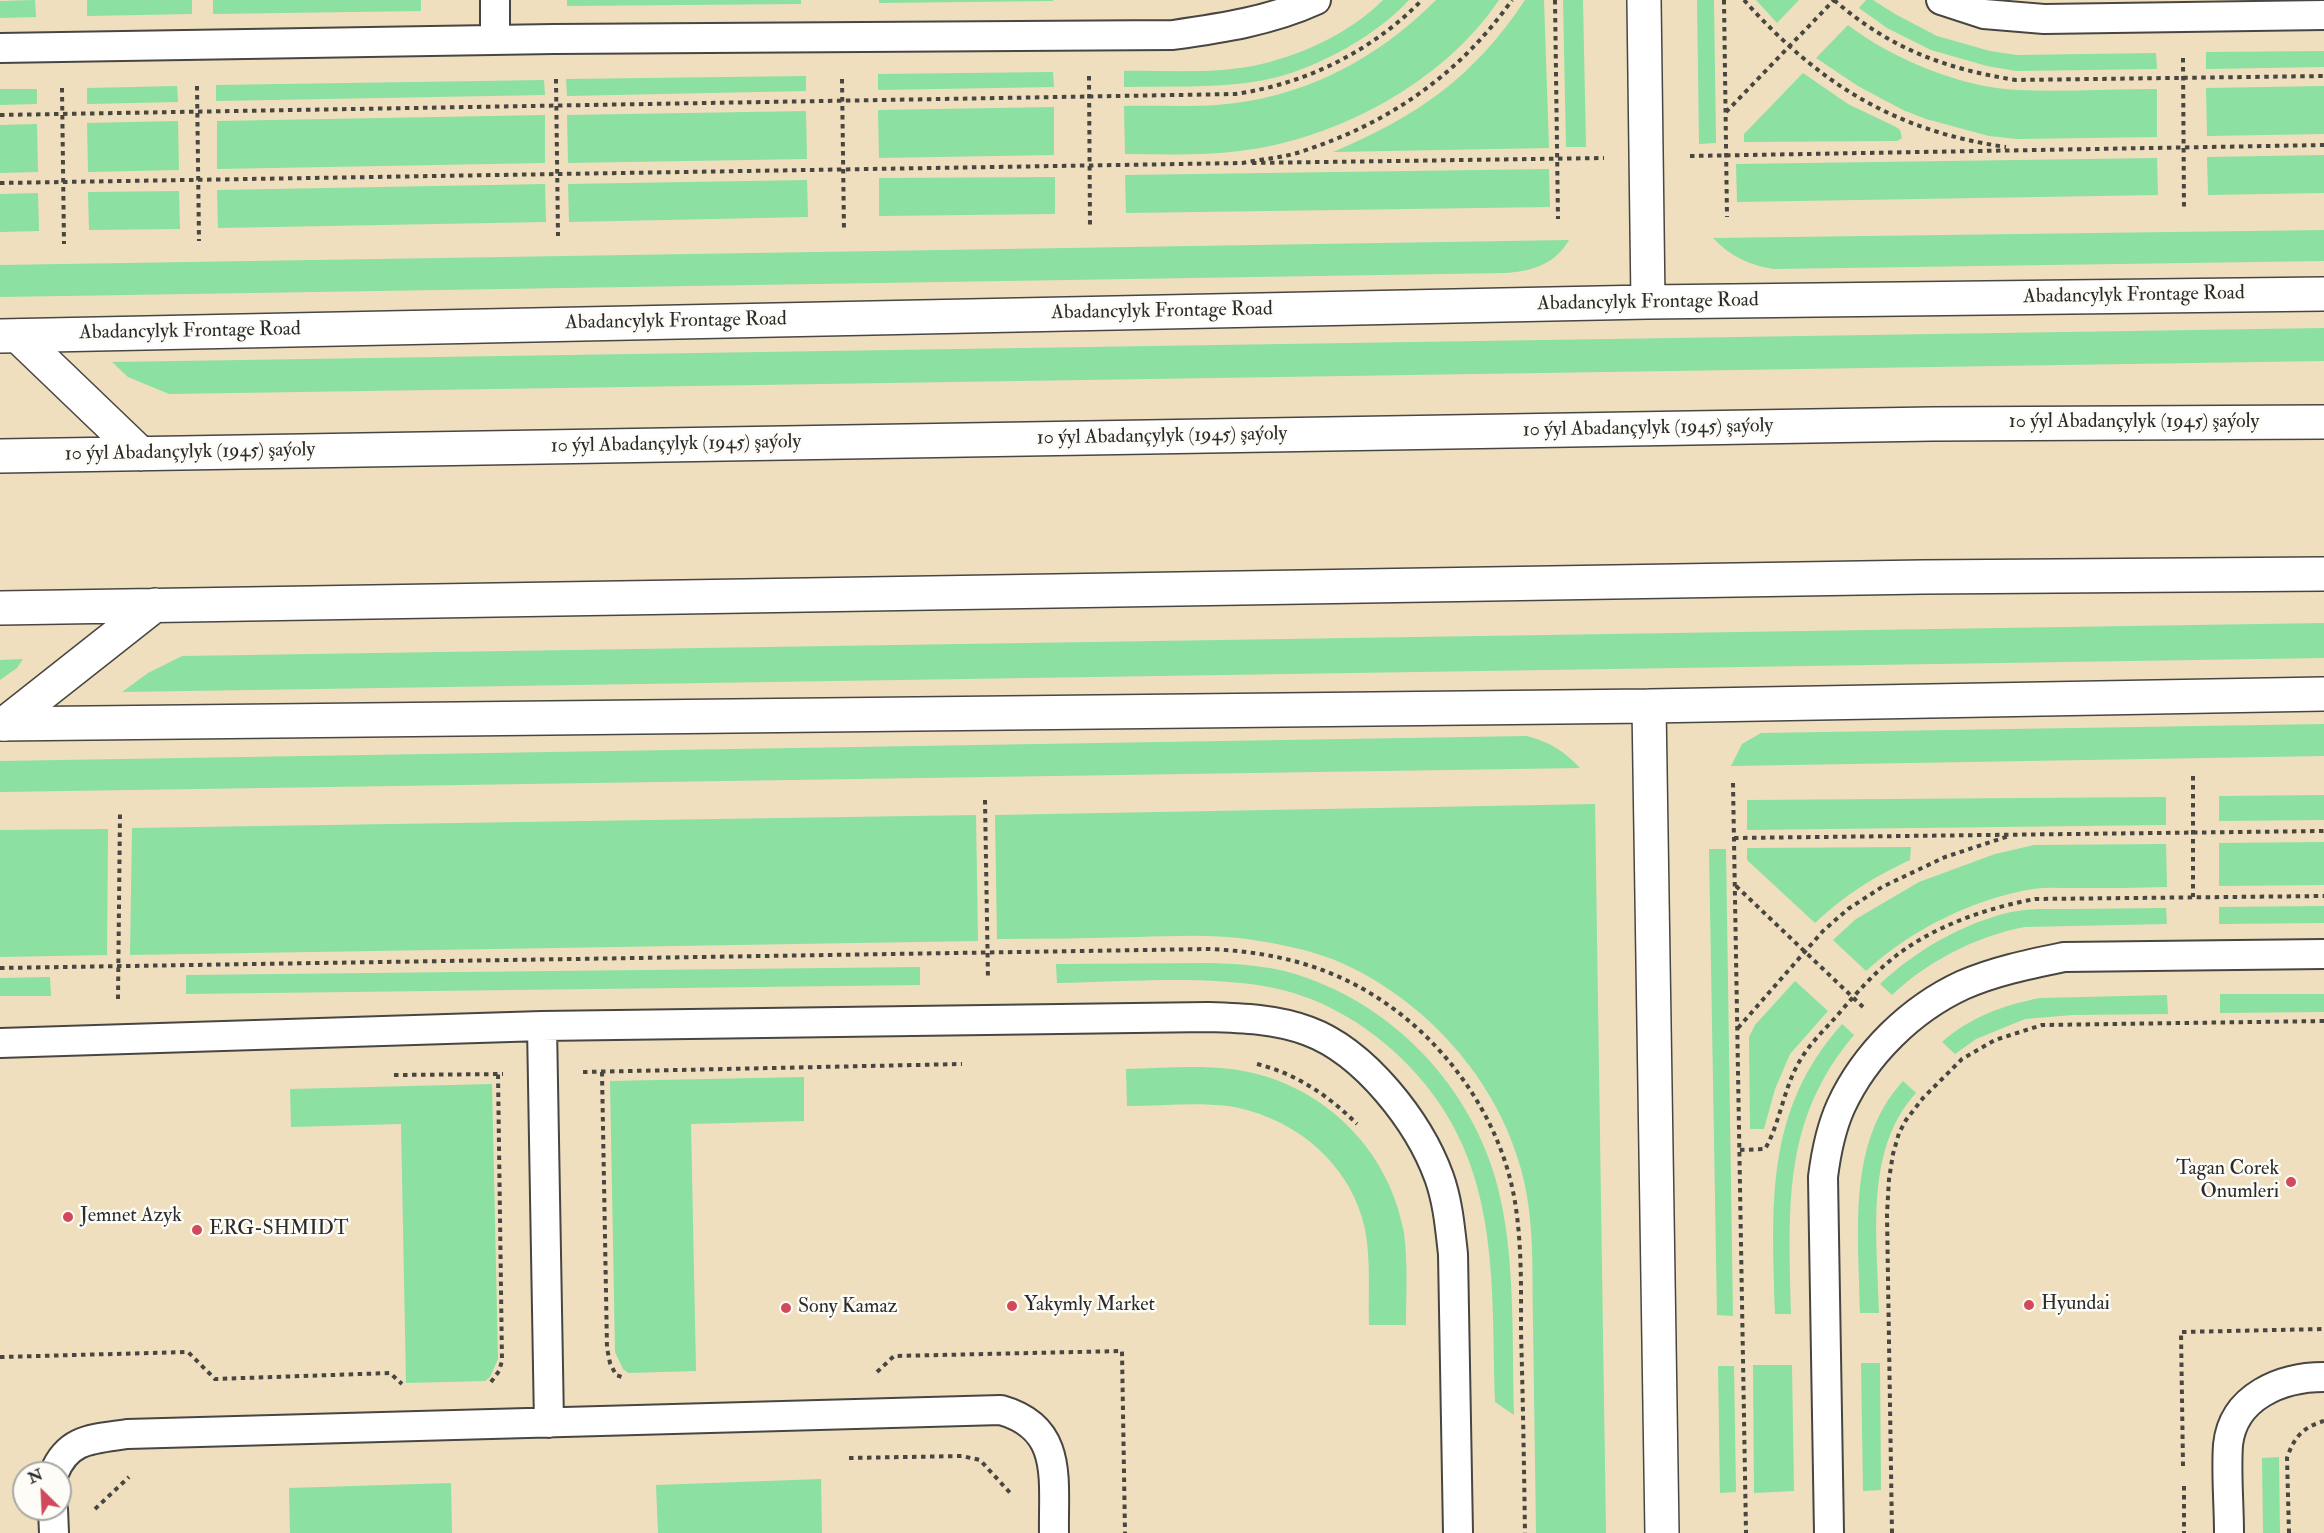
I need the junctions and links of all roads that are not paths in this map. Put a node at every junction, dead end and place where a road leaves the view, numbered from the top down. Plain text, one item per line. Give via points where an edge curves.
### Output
1 (495, 0) edge
2 (1316, 0) edge
3 (1644, 0) edge
4 (1941, 0) edge
5 (2324, 15) edge
6 (495, 39) junction
7 (0, 48) edge
8 (2324, 294) edge
9 (1648, 302) junction
10 (9, 336) edge
11 (2324, 422) edge
12 (141, 454) junction
13 (0, 456) edge
14 (2324, 574) edge
15 (155, 605) junction
16 (0, 608) edge
17 (2324, 694) edge
18 (1649, 706) junction
19 (2, 724) edge
20 (2324, 954) edge
21 (542, 1026) junction
22 (0, 1043) edge
23 (2324, 1377) edge
24 (549, 1423) junction
25 (60, 1461) edge
26 (1054, 1533) edge
27 (1458, 1533) edge
28 (1662, 1533) edge
29 (1829, 1533) edge
30 (2229, 1533) edge

1 - 6 lane
2 - 6 lane via 1237,26 1173,35
3 - 9 street
4 - 5 lane via 1984,14 2044,19
6 - 7 lane
8 - 9 street, Abadancylyk Frontage Road
9 - 10 street, Abadancylyk Frontage Road
10 - 12 street
11 - 12 street, 10 ýyl Abadançylyk (1945) şaýoly via 1908,424
12 - 13 street, 10 ýyl Abadançylyk (1945) şaýoly
14 - 15 street
15 - 16 street
15 - 19 street
17 - 18 street
18 - 19 street
18 - 28 street
20 - 29 lane via 2064,957 1992,974 1930,1004 1897,1029 1855,1078 1840,1107 1823,1177
21 - 22 lane
21 - 24 lane
21 - 27 lane via 1208,1017 1263,1019 1308,1031 1337,1047 1384,1087 1425,1146 1442,1187 1453,1254
23 - 30 lane via 2302,1377 2272,1386 2251,1400 2236,1419 2228,1443
24 - 25 lane via 127,1434 95,1438 67,1449
24 - 26 lane via 1001,1410 1021,1416 1040,1431 1048,1449 1053,1470

